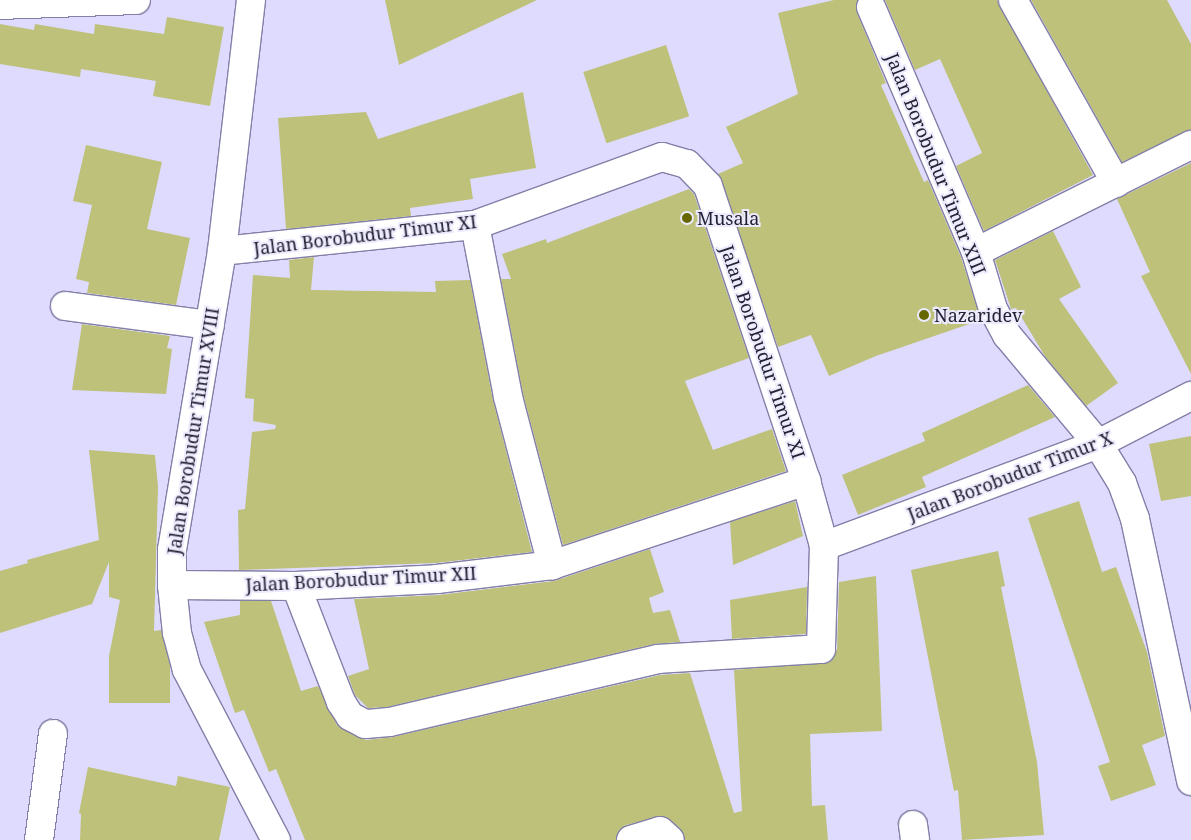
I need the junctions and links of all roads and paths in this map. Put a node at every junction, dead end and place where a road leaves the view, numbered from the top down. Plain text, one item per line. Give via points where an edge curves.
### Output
1 (136, 0) edge
2 (250, 0) edge
3 (1012, 0) edge
4 (0, 5) edge
5 (871, 7) dead end
6 (1191, 145) edge
7 (1116, 183) junction
8 (475, 225) junction
9 (222, 251) junction
10 (976, 252) junction
11 (65, 306) dead end
12 (210, 325) junction
13 (1191, 396) edge
14 (1098, 444) junction
15 (806, 481) junction
16 (824, 546) junction
17 (552, 565) junction
18 (172, 585) junction
19 (296, 586) junction
20 (52, 734) dead end
21 (1191, 781) edge
22 (39, 840) edge
23 (276, 840) edge
24 (631, 840) edge
25 (670, 840) edge

1 - 4 street
2 - 9 street, Jalan Borobudur Timur XVIII
3 - 7 street
5 - 10 street, Jalan Borobudur Timur XIII
6 - 7 street
7 - 10 street
8 - 9 street, Jalan Borobudur Timur XI
8 - 15 street, Jalan Borobudur Timur XI via 662,157 688,164 708,186
8 - 17 street via 508,397
9 - 12 street, Jalan Borobudur Timur XVIII
10 - 14 street, Jalan Borobudur Timur XIII via 993,308 1007,335
11 - 12 street
12 - 18 street, Jalan Borobudur Timur XVIII via 172,550
13 - 14 street, Jalan Borobudur Timur X
14 - 16 street, Jalan Borobudur Timur X
14 - 21 street, Jalan Borobudur Timur XIII via 1122,483 1135,519
15 - 16 street, Jalan Borobudur Timur XI
15 - 17 street, Jalan Borobudur Timur XII
16 - 19 street, Jalan Borobudur Timur XI via 821,649 658,659 389,722 365,724 350,716 341,702
17 - 19 street, Jalan Borobudur Timur XII via 436,579
18 - 19 street, Jalan Borobudur Timur XII
18 - 23 street, Jalan Borobudur Timur XVIII via 177,633 188,670
20 - 22 street
24 - 25 street via 660,831

